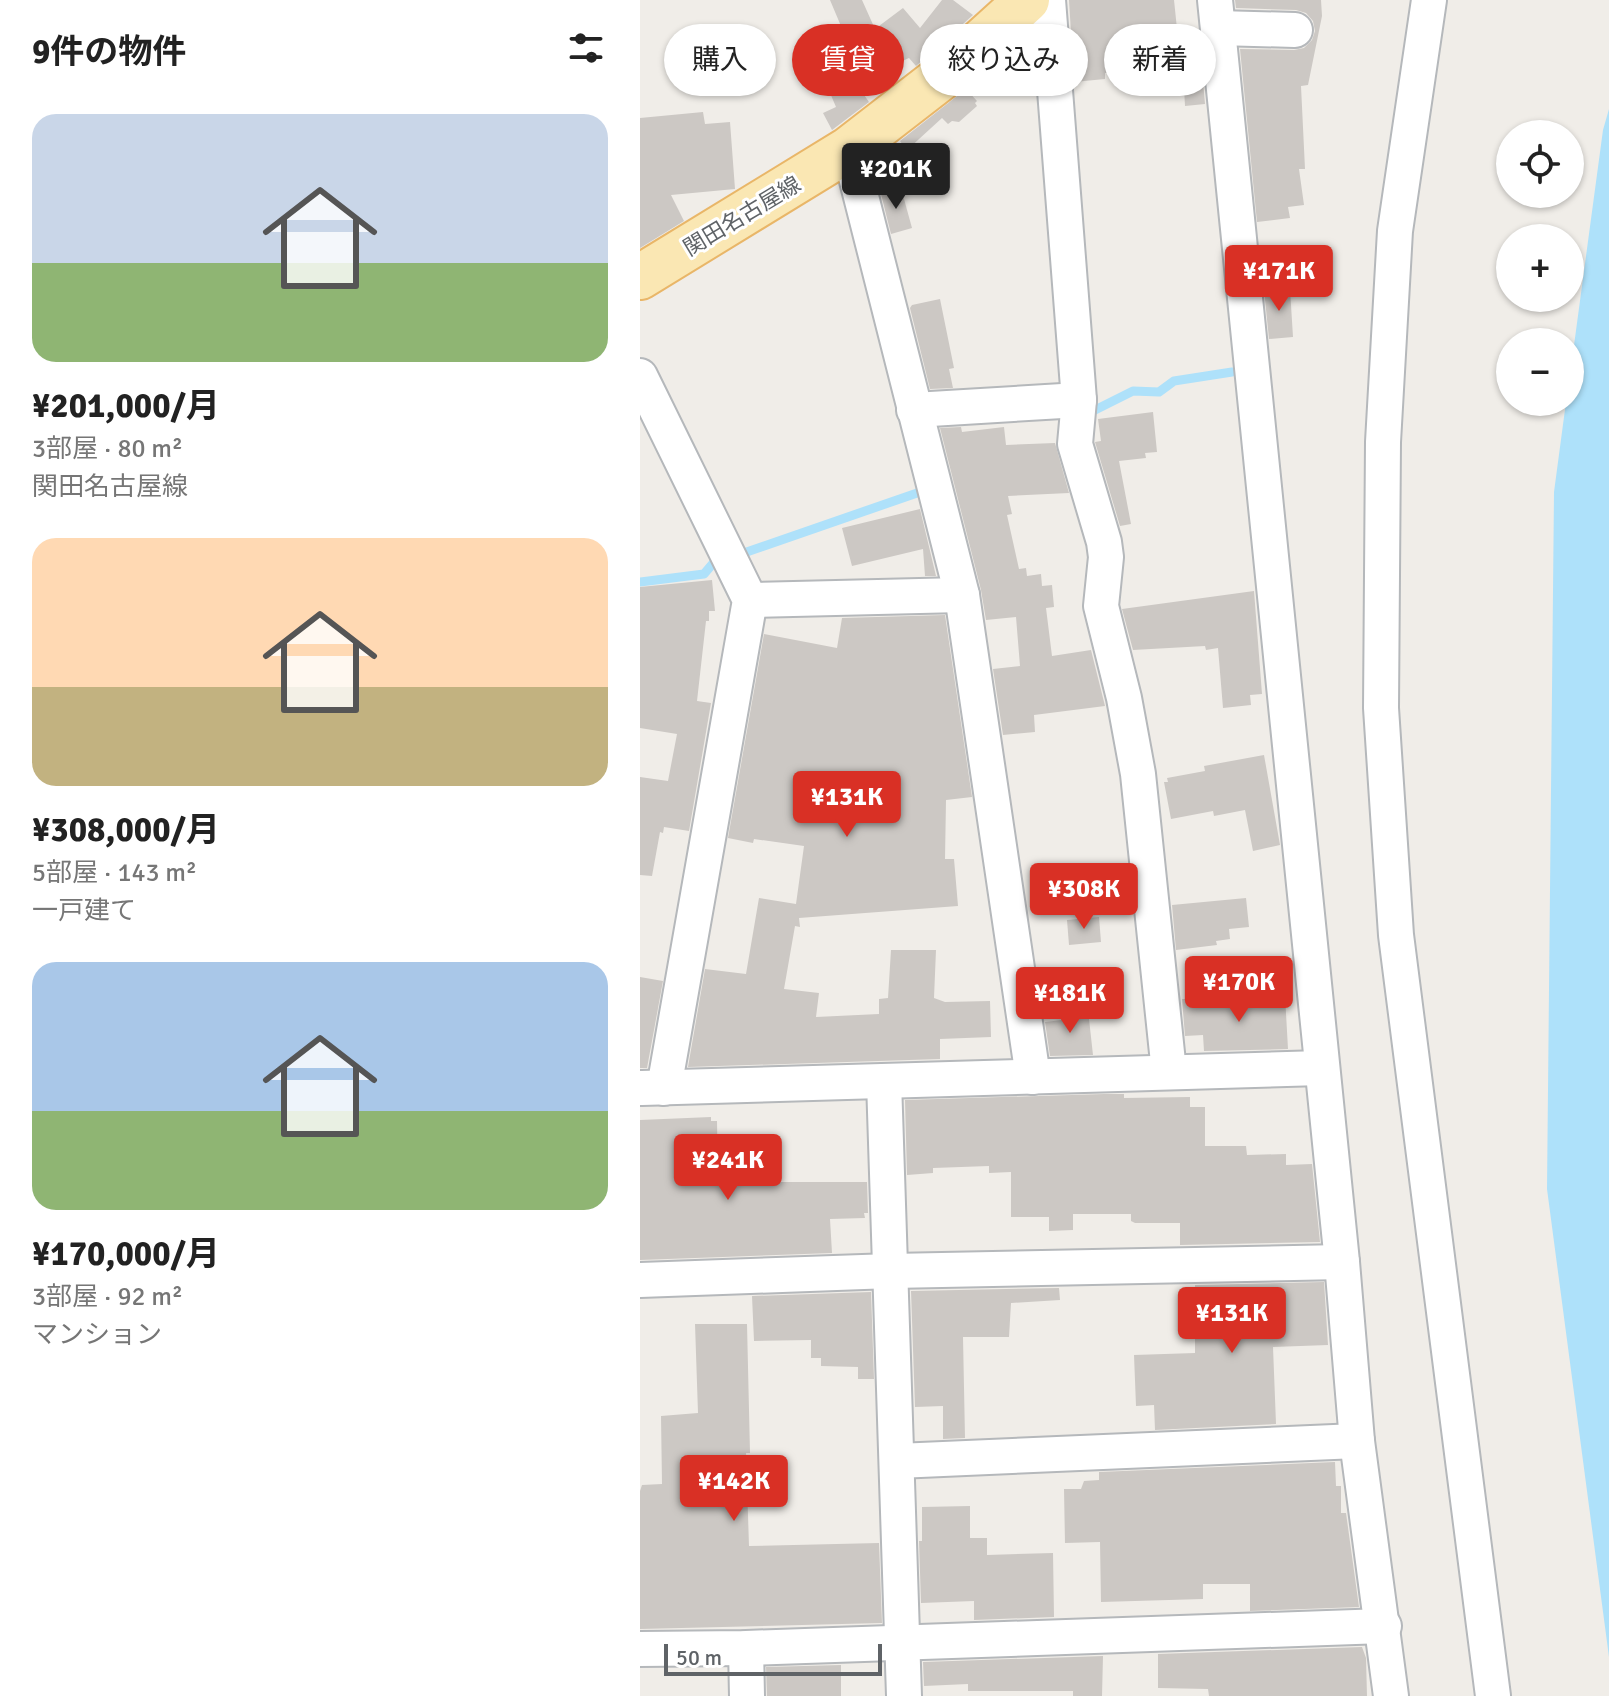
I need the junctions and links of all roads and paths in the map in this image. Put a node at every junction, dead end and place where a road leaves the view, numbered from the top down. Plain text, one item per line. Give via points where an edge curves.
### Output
1 (1027, 0) edge
2 (1048, 0) edge
3 (1429, 0) edge
4 (1217, 14) edge
5 (1295, 30) dead end
6 (849, 149) junction
7 (640, 277) edge
8 (640, 376) edge
9 (1079, 400) junction
10 (914, 410) junction
11 (962, 595) junction
12 (750, 600) junction
13 (1321, 1068) junction
14 (1169, 1072) junction
15 (1033, 1077) junction
16 (884, 1081) junction
17 (652, 1088) edge
18 (1342, 1262) junction
19 (891, 1271) junction
20 (640, 1280) edge
21 (1357, 1441) junction
22 (897, 1461) junction
23 (1384, 1626) junction
24 (902, 1643) junction
25 (746, 1648) junction
26 (640, 1649) edge
27 (747, 1696) edge
28 (904, 1696) edge
29 (1391, 1696) edge
30 (1493, 1696) edge

1 - 6 main road, 関田名古屋線 via 942,77
2 - 9 street
3 - 30 street via 1395,231 1383,442 1381,708 1396,935
4 - 5 street
4 - 13 street
6 - 7 main road, 関田名古屋線
6 - 10 street
8 - 12 street
9 - 10 street
9 - 14 street via 1075,444 1104,542 1101,606 1138,774
10 - 11 street
11 - 12 street
11 - 15 street
12 - 17 street
13 - 14 street
13 - 18 street
14 - 15 street
15 - 16 street
16 - 17 street
16 - 19 street
18 - 19 street
18 - 21 street
19 - 20 street
19 - 22 street
21 - 22 street
21 - 23 street
22 - 24 street
23 - 24 street
23 - 29 street
24 - 25 street
24 - 28 street
25 - 26 street
25 - 27 street

